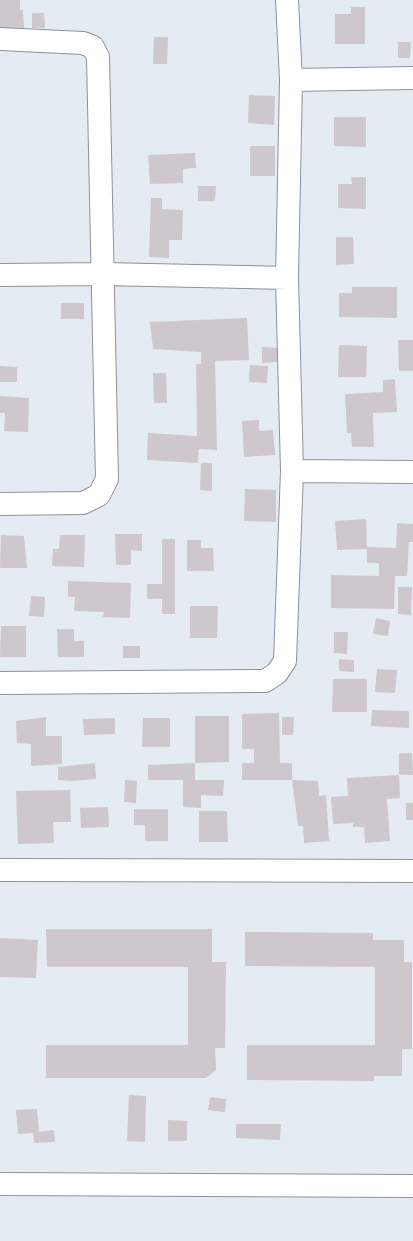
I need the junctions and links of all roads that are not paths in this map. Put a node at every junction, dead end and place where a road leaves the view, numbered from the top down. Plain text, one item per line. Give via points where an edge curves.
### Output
1 (287, 0) edge
2 (0, 39) edge
3 (413, 78) edge
4 (291, 80) junction
5 (103, 274) junction
6 (0, 275) edge
7 (287, 278) junction
8 (292, 472) junction
9 (413, 472) edge
10 (0, 504) edge
11 (0, 683) edge
12 (0, 870) edge
13 (413, 871) edge
14 (0, 1184) edge
15 (413, 1186) edge

1 - 4 street
2 - 5 street via 83,43 93,47 98,57
3 - 4 street
4 - 7 street
5 - 6 street
5 - 7 street
5 - 10 street via 107,479 99,495 83,503
7 - 8 street
8 - 9 street
8 - 11 street via 285,661 277,673 265,681
12 - 13 street
14 - 15 street

